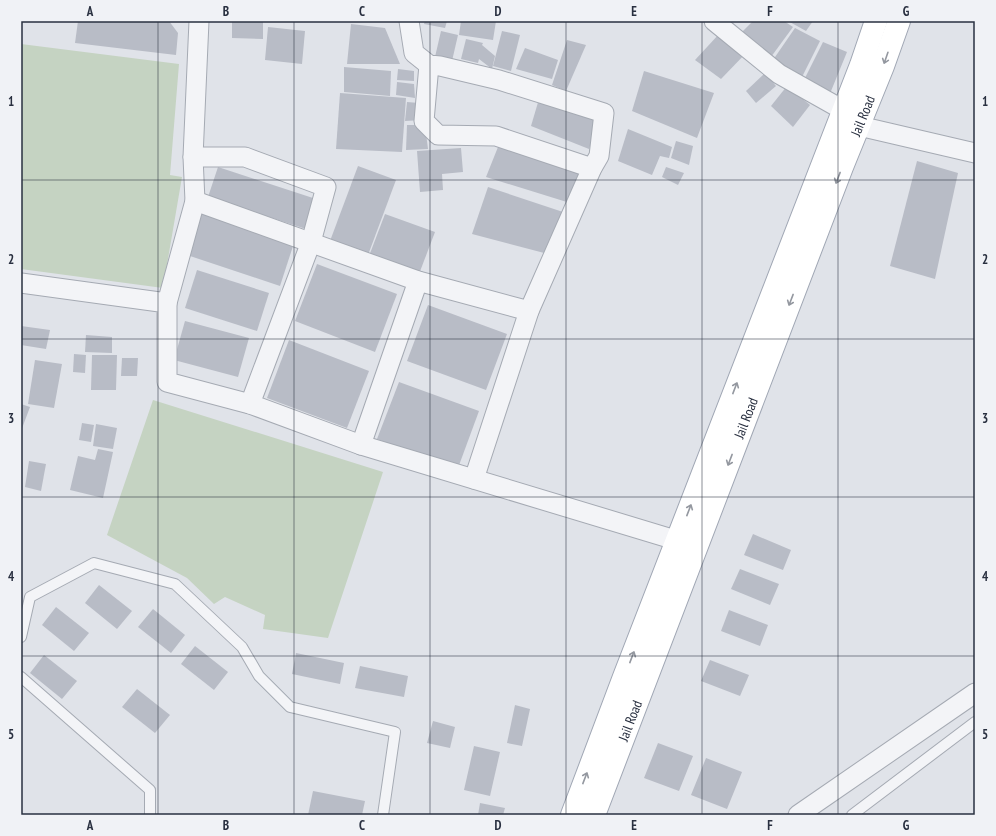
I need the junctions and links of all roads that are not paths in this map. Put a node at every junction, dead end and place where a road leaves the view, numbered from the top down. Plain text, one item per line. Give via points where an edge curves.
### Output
1 (200, 21) edge
2 (409, 21) edge
3 (714, 21) edge
4 (876, 21) edge
5 (899, 21) edge
6 (429, 65) junction
7 (843, 110) junction
8 (859, 126) junction
9 (975, 153) edge
10 (193, 157) junction
11 (592, 168) junction
12 (195, 201) junction
13 (311, 242) junction
14 (418, 281) junction
15 (21, 283) edge
16 (167, 303) junction
17 (529, 311) junction
18 (250, 404) junction
19 (361, 445) junction
20 (474, 479) junction
21 (687, 543) junction
22 (21, 637) edge
23 (21, 677) edge
24 (975, 693) edge
25 (975, 722) edge
26 (150, 815) edge
27 (383, 815) edge
28 (572, 815) edge
29 (594, 815) edge
30 (798, 815) edge
31 (852, 815) edge

1 - 10 street
2 - 6 street via 414,53
3 - 7 street via 779,74
4 - 7 main road, Jail Road
5 -> 8 main road, Jail Road
6 - 11 street via 424,121 438,135 496,136
6 - 11 street via 498,80 604,113 599,156
21 -> 7 main road, Jail Road
8 - 9 street
8 -> 21 main road, Jail Road
10 - 12 street
10 - 13 street via 245,157 326,187
11 - 17 street
12 - 13 street
12 - 16 street
13 - 14 street
13 - 18 street
14 - 17 street
14 - 19 street
15 - 16 street
16 - 18 street via 167,382
17 - 20 street
18 - 19 street
19 - 20 street
20 - 21 street
28 -> 21 main road, Jail Road
21 - 29 main road, Jail Road
22 - 27 lane via 30,597 94,563 176,584 242,647 259,676 290,708 395,732
23 - 26 lane via 150,790
24 - 30 street
25 - 31 lane

